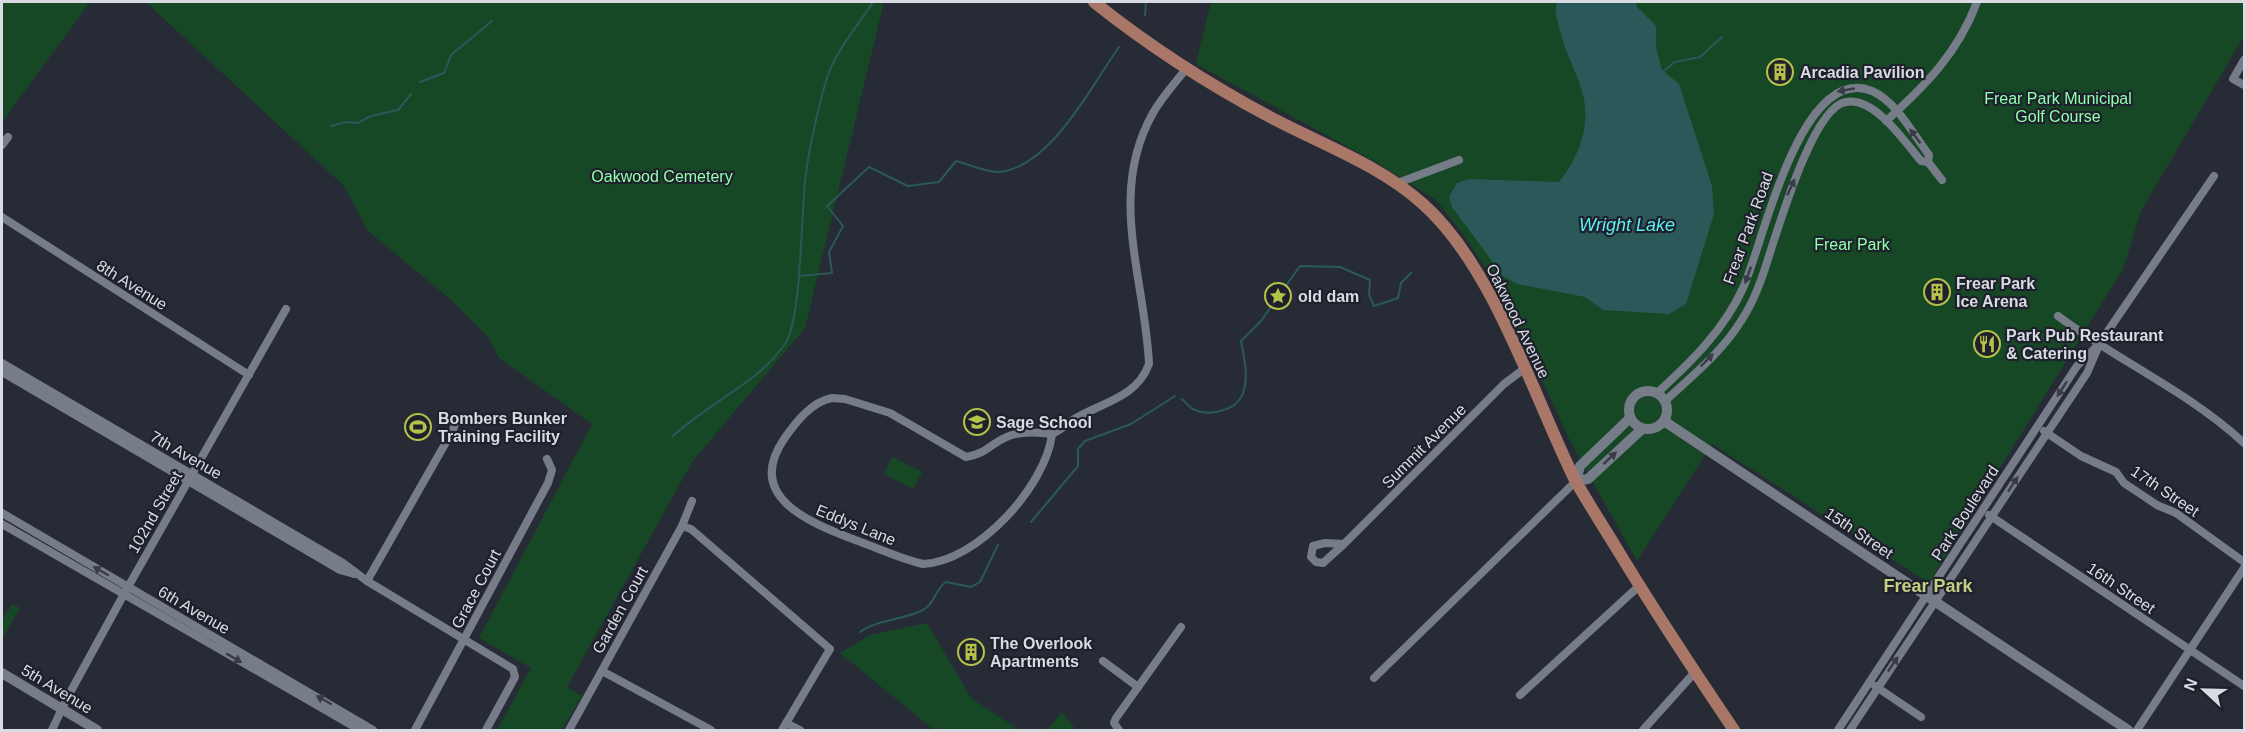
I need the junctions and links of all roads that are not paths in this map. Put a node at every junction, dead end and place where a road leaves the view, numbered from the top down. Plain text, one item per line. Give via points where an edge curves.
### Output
1 (1094, 2) edge
2 (1977, 2) edge
3 (2244, 60) edge
4 (1186, 69) junction
5 (2244, 85) edge
6 (1897, 112) junction
7 (1886, 122) junction
8 (8, 137) dead end
9 (2, 145) edge
10 (1459, 160) dead end
11 (1928, 162) junction
12 (2214, 176) dead end
13 (1942, 180) dead end
14 (1395, 184) junction
15 (2, 217) edge
16 (286, 309) dead end
17 (2058, 316) dead end
18 (2099, 345) junction
19 (2, 363) edge
20 (1524, 369) junction
21 (2, 372) edge
22 (249, 375) junction
23 (1661, 397) junction
24 (457, 418) dead end
25 (1630, 418) junction
26 (1664, 421) junction
27 (2038, 428) junction
28 (1642, 429) junction
29 (2047, 433) junction
30 (1052, 434) junction
31 (2244, 443) edge
32 (547, 459) dead end
33 (190, 478) junction
34 (1576, 482) junction
35 (692, 501) dead end
36 (1983, 511) junction
37 (2, 513) edge
38 (1992, 517) junction
39 (2, 524) edge
40 (682, 526) junction
41 (1344, 544) dead end
42 (2244, 562) edge
43 (2244, 568) edge
44 (367, 581) junction
45 (1639, 586) junction
46 (126, 590) junction
47 (1931, 599) junction
48 (1181, 627) dead end
49 (464, 640) junction
50 (2190, 651) junction
51 (1103, 661) dead end
52 (602, 671) junction
53 (1695, 672) junction
54 (2, 673) edge
55 (1374, 678) dead end
56 (1874, 685) junction
57 (2244, 686) edge
58 (1138, 687) junction
59 (1520, 695) dead end
60 (62, 710) junction
61 (1921, 717) dead end
62 (784, 727) edge
63 (1116, 727) edge
64 (52, 730) edge
65 (97, 730) edge
66 (360, 730) edge
67 (373, 730) edge
68 (415, 730) edge
69 (486, 730) edge
70 (569, 730) edge
71 (711, 730) edge
72 (800, 730) edge
73 (1643, 730) edge
74 (1734, 730) edge
75 (1838, 730) edge
76 (1850, 730) edge
77 (2128, 730) edge
78 (2137, 730) edge

1 - 4 main road, Oakwood Avenue
2 - 6 street via 1947,59
3 - 5 street via 2233,79
4 - 14 main road, Oakwood Avenue
4 - 30 street via 1154,112 1134,159 1131,180 1128,211 1149,364 1144,377 1119,398
6 - 7 street
11 -> 6 street, Frear Park Road via 1929,155
6 -> 23 street, Frear Park Road via 1872,92 1852,88 1836,92 1819,107 1773,194 1736,302
7 - 11 street, Frear Park Road via 1921,161
23 -> 7 street, Frear Park Road via 1723,344 1741,321 1761,280 1787,195 1830,112 1843,102 1858,101 1870,106
8 - 9 street
10 - 14 street
11 - 13 street, Frear Park Road
12 - 18 street, Park Boulevard
14 - 20 main road, Oakwood Avenue via 1422,202 1455,240 1488,292
15 - 22 street, 8th Avenue
16 - 22 street, 102nd Street
17 - 18 street
18 -> 27 street, Park Boulevard via 2078,366
18 - 29 street, Park Boulevard via 2087,373
18 - 31 street via 2213,418
19 - 33 street, 7th Avenue
20 - 34 main road, Oakwood Avenue
20 - 41 street, Summit Avenue via 1504,384
21 - 33 street, 7th Avenue
22 - 33 street, 102nd Street
23 - 25 street via 1646,391 1635,396 1629,406
23 - 26 street via 1667,411
24 - 44 street
25 - 28 street
25 - 34 street via 1580,466
26 - 28 street via 1654,429
26 - 47 street, 15th Street
27 - 29 street, 17th Street
27 - 36 street, Park Boulevard
34 -> 28 street via 1588,479
38 -> 29 street, Park Boulevard
29 - 42 street, 17th Street via 2081,456 2116,472 2124,483 2176,513
30 - 30 street, Eddys Lane via 1008,436 987,451 966,458 890,413 832,398 817,404 796,422 777,451 772,479 790,508 819,525 910,561 936,564 964,551 990,532 1025,495 1051,448
32 - 49 street, Grace Court via 552,470 548,483
33 - 44 street, 7th Avenue via 340,570
33 - 46 street, 102nd Street
34 - 45 main road, Oakwood Avenue
34 - 55 street
35 - 40 street, Garden Court
36 - 38 street, 16th Street
36 - 47 street, Park Boulevard
46 -> 37 street, 6th Avenue
38 - 47 street, Park Boulevard
38 - 50 street, 16th Street
39 - 46 street, 6th Avenue
40 - 52 street, Garden Court
40 - 62 street via 691,529 830,649
43 - 50 street
44 - 49 street, 7th Avenue
45 - 53 main road, Oakwood Avenue
45 - 59 street
46 - 60 street, 102nd Street
46 -> 66 street, 6th Avenue
67 -> 46 street, 6th Avenue
47 - 56 street, Park Boulevard
47 - 77 street, 15th Street
48 - 58 street
49 - 68 street, Grace Court
49 - 69 street, 7th Avenue via 513,669 515,677
50 - 57 street, 16th Street
50 - 78 street
51 - 58 street
52 - 70 street, Garden Court
52 - 71 street
53 - 73 street
53 - 74 main road, Oakwood Avenue
54 - 60 street, 5th Avenue
56 - 61 street
56 - 75 street, Park Boulevard
56 - 76 street, Park Boulevard
58 - 63 street
60 - 64 street, 102nd Street
60 - 65 street, 5th Avenue
62 - 72 street

